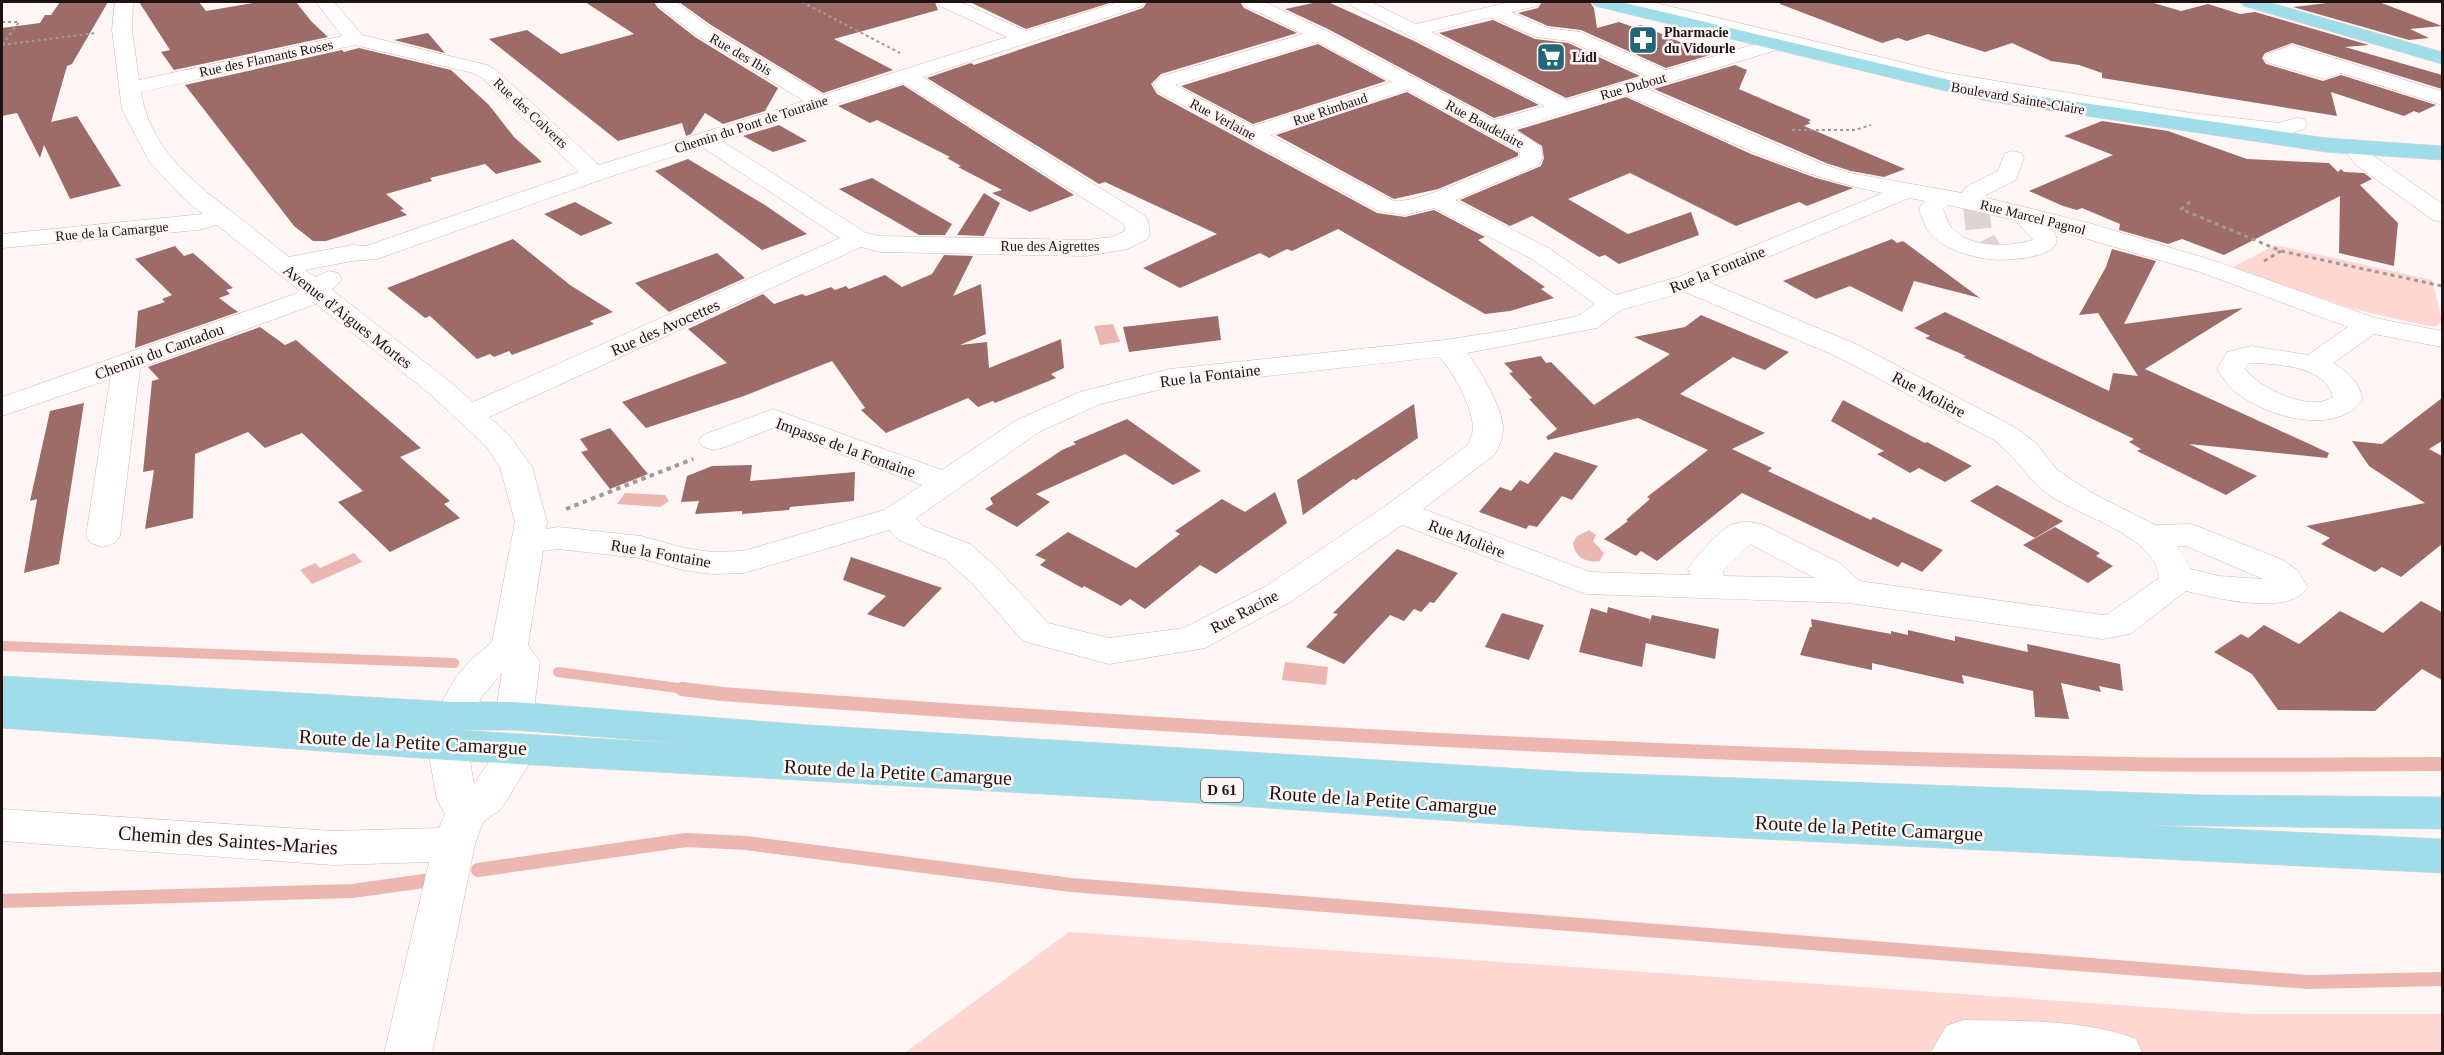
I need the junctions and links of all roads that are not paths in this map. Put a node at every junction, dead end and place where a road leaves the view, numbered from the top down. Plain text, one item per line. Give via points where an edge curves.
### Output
1 (124, 2) edge
2 (325, 2) edge
3 (665, 2) edge
4 (946, 2) edge
5 (1136, 2) edge
6 (1251, 2) edge
7 (1358, 2) edge
8 (1531, 2) edge
9 (1601, 2) edge
10 (1631, 2) edge
11 (1660, 2) edge
12 (2257, 2) edge
13 (1492, 11) junction
14 (1414, 30) junction
15 (1320, 35) junction
16 (1024, 37) junction
17 (355, 39) junction
18 (1773, 45) junction
19 (2442, 58) edge
20 (903, 64) junction
21 (2341, 66) dead end
22 (1664, 77) junction
23 (1409, 83) junction
24 (130, 88) junction
25 (1628, 88) junction
26 (2442, 99) edge
27 (821, 102) junction
28 (1563, 106) junction
29 (2296, 124) junction
30 (1492, 128) junction
31 (1252, 134) junction
32 (2442, 135) edge
33 (704, 139) junction
34 (2354, 147) junction
35 (2442, 153) edge
36 (2013, 158) dead end
37 (595, 174) junction
38 (1903, 189) junction
39 (1943, 196) junction
40 (1436, 199) junction
41 (1976, 203) junction
42 (2024, 214) junction
43 (2442, 215) edge
44 (222, 216) junction
45 (858, 239) junction
46 (2, 241) edge
47 (368, 254) junction
48 (285, 266) junction
49 (1687, 283) junction
50 (314, 290) junction
51 (1612, 304) junction
52 (2369, 325) junction
53 (2442, 339) edge
54 (1445, 348) junction
55 (126, 363) junction
56 (2312, 365) dead end
57 (2, 408) edge
58 (471, 414) junction
59 (714, 441) road end
60 (944, 482) junction
61 (1399, 512) junction
62 (896, 518) junction
63 (530, 532) junction
64 (103, 536) dead end
65 (2150, 536) junction
66 (2176, 577) junction
67 (1711, 588) junction
68 (1849, 591) junction
69 (509, 648) junction
70 (2, 689) edge
71 (2, 714) edge
72 (450, 731) junction
73 (513, 732) junction
74 (2442, 813) edge
75 (2, 825) edge
76 (460, 828) junction
77 (2442, 856) edge
78 (408, 1053) edge
79 (1954, 1053) edge
80 (2119, 1053) edge

1 - 24 street, Avenue d'Aigues Mortes via 122,30
2 - 17 street, Rue des Flamants Roses
3 - 27 street, Rue des Ibis via 703,32
4 - 16 street
5 - 16 street, Chemin du Pont de Touraine
6 - 15 street, Rue Baudelaire
7 - 14 street
8 - 13 street
9 - 18 main road, Boulevard Sainte-Claire
10 - 29 street via 1942,78 2214,122 2281,130
11 - 29 main road, Boulevard Sainte-Claire via 1963,75
12 - 19 main road
13 - 14 street
13 - 22 street via 1543,33 1573,36
14 - 28 street
15 - 23 street, Rue Baudelaire
15 - 31 street, Rue Verlaine via 1162,84
16 - 20 street, Chemin du Pont de Touraine
17 - 24 street, Rue des Flamants Roses
17 - 37 street, Rue des Colverts via 489,74
18 - 22 street, Rue Dubout
18 - 34 main road, Boulevard Sainte-Claire via 1998,96
20 - 27 street, Chemin du Pont de Touraine
20 - 45 street, Rue des Aigrettes via 1136,221 1138,234 1118,244 1086,248 880,244
21 - 26 street
22 - 25 street, Rue Dubout
23 - 30 street, Rue Baudelaire
23 - 31 street, Rue Rimbaud
24 - 44 street, Avenue d'Aigues Mortes via 133,109 157,156 191,193
25 - 28 street, Rue Dubout
25 - 38 street, Rue Marcel Pagnol via 1817,170
27 - 33 street, Chemin du Pont de Touraine
28 - 30 street, Rue Dubout
29 - 32 main road, Boulevard Sainte-Claire
30 - 40 street, Rue Baudelaire via 1531,149 1532,160
31 - 40 street, Rue Verlaine via 1386,206 1411,208
33 - 37 street, Chemin du Pont de Touraine
33 - 45 street, Rue des Aigrettes
34 - 35 main road, Boulevard Sainte-Claire
34 - 43 street via 2363,159
36 - 41 street via 2008,175 1974,192
37 - 47 street, Chemin du Pont de Touraine
38 - 39 street, Rue Marcel Pagnol
38 - 49 street, Rue la Fontaine via 1899,195
39 - 41 street, Rue Marcel Pagnol
39 - 42 street via 1931,208 1939,229 1953,241 1989,252 2018,252 2045,244 2044,237
40 - 51 street via 1541,254
41 - 42 street, Rue Marcel Pagnol
42 - 52 street, Rue Marcel Pagnol via 2209,267
44 - 46 street, Rue de la Camargue via 198,223
44 - 48 street, Avenue d'Aigues Mortes
45 - 58 street, Rue des Avocettes
47 - 48 street, Chemin du Pont de Touraine via 352,253
47 - 50 street, Chemin du Pont de Touraine via 360,263
48 - 50 street, Avenue d'Aigues Mortes
49 - 51 street, Rue la Fontaine
49 - 65 street, Rue Molière via 1848,351 2005,434 2025,450 2046,477
50 - 55 street, Chemin du Cantadou via 304,300
50 - 58 street, Avenue d'Aigues Mortes
51 - 54 street, Rue la Fontaine via 1587,322
52 - 53 street, Rue Marcel Pagnol
52 - 56 street
54 - 60 street, Rue la Fontaine via 1170,378 1090,398 1028,426
54 - 61 street, Rue Racine via 1458,360 1483,406 1488,429 1483,448
55 - 57 street, Chemin du Cantadou
55 - 64 street
58 - 63 street, Avenue d'Aigues Mortes via 516,467
59 - 60 street, Impasse de la Fontaine via 773,418
60 - 62 street, Rue la Fontaine
61 - 62 street, Rue Racine via 1278,594 1192,639 1109,651 1036,632 958,552 911,533
61 - 67 street, Rue Molière via 1586,582
62 - 63 street, Rue la Fontaine via 744,562 712,564 641,547
63 - 69 street, Avenue d'Aigues Mortes
65 - 66 street, Rue Molière via 2173,563
65 - 66 street, Rue Molière via 2190,535 2271,568 2291,587 2282,592 2219,587
66 - 68 street, Rue Molière via 2172,586 2117,625 2103,627
67 - 68 street, Rue Molière
67 - 68 street via 1705,569 1743,533 1752,532 1828,572
69 - 72 street via 490,661 458,704
69 - 73 street via 522,662
70 - 72 main road, Route de la Petite Camargue / D 61
71 - 72 main road, Route de la Petite Camargue / D 61
72 - 73 main road, Route de la Petite Camargue / D 61
72 - 76 street
73 - 74 main road, Route de la Petite Camargue / D 61 via 809,739 1573,787 2202,811
73 - 76 street via 513,758 487,798
73 - 77 main road, Route de la Petite Camargue / D 61 via 1582,814
75 - 76 street, Chemin des Saintes-Maries via 333,848
76 - 78 street
79 - 80 street via 1963,1041 2039,1043

